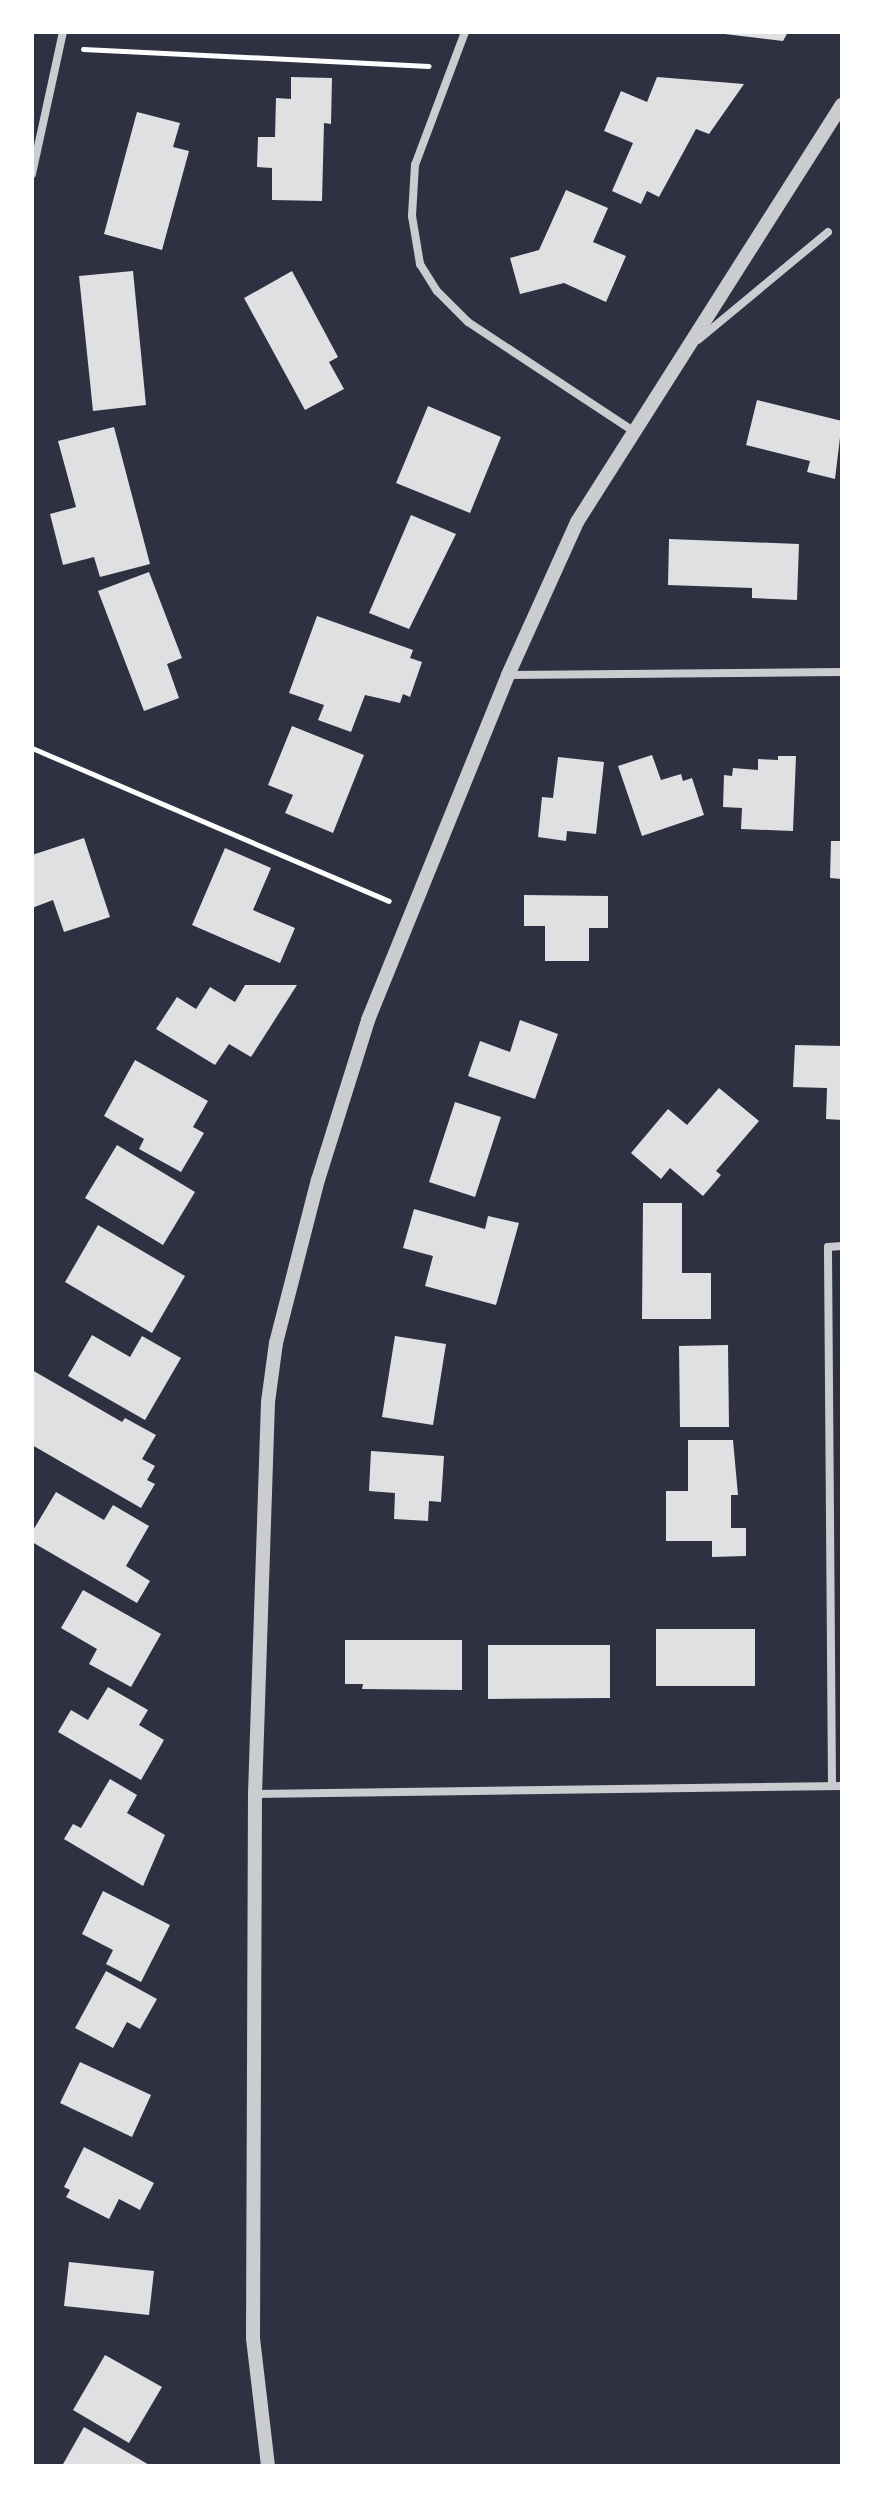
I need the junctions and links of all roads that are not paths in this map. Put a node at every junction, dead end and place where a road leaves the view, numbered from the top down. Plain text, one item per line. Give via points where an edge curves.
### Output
1 (63, 32) edge
2 (465, 32) edge
3 (842, 105) edge
4 (32, 174) edge
5 (828, 232) dead end
6 (688, 348) junction
7 (635, 432) junction
8 (842, 672) edge
9 (508, 675) junction
10 (842, 1246) edge
11 (837, 1786) edge
12 (255, 1794) junction
13 (268, 2466) edge

1 - 4 street
2 - 7 street via 415,165 412,216 420,264 437,291 468,322
3 - 6 street
5 - 6 street
6 - 7 street
7 - 9 street via 577,522
8 - 9 street
9 - 12 street via 368,1020 318,1180 276,1343 268,1402
10 - 11 street via 828,1247
11 - 12 street
12 - 13 street via 253,2338

